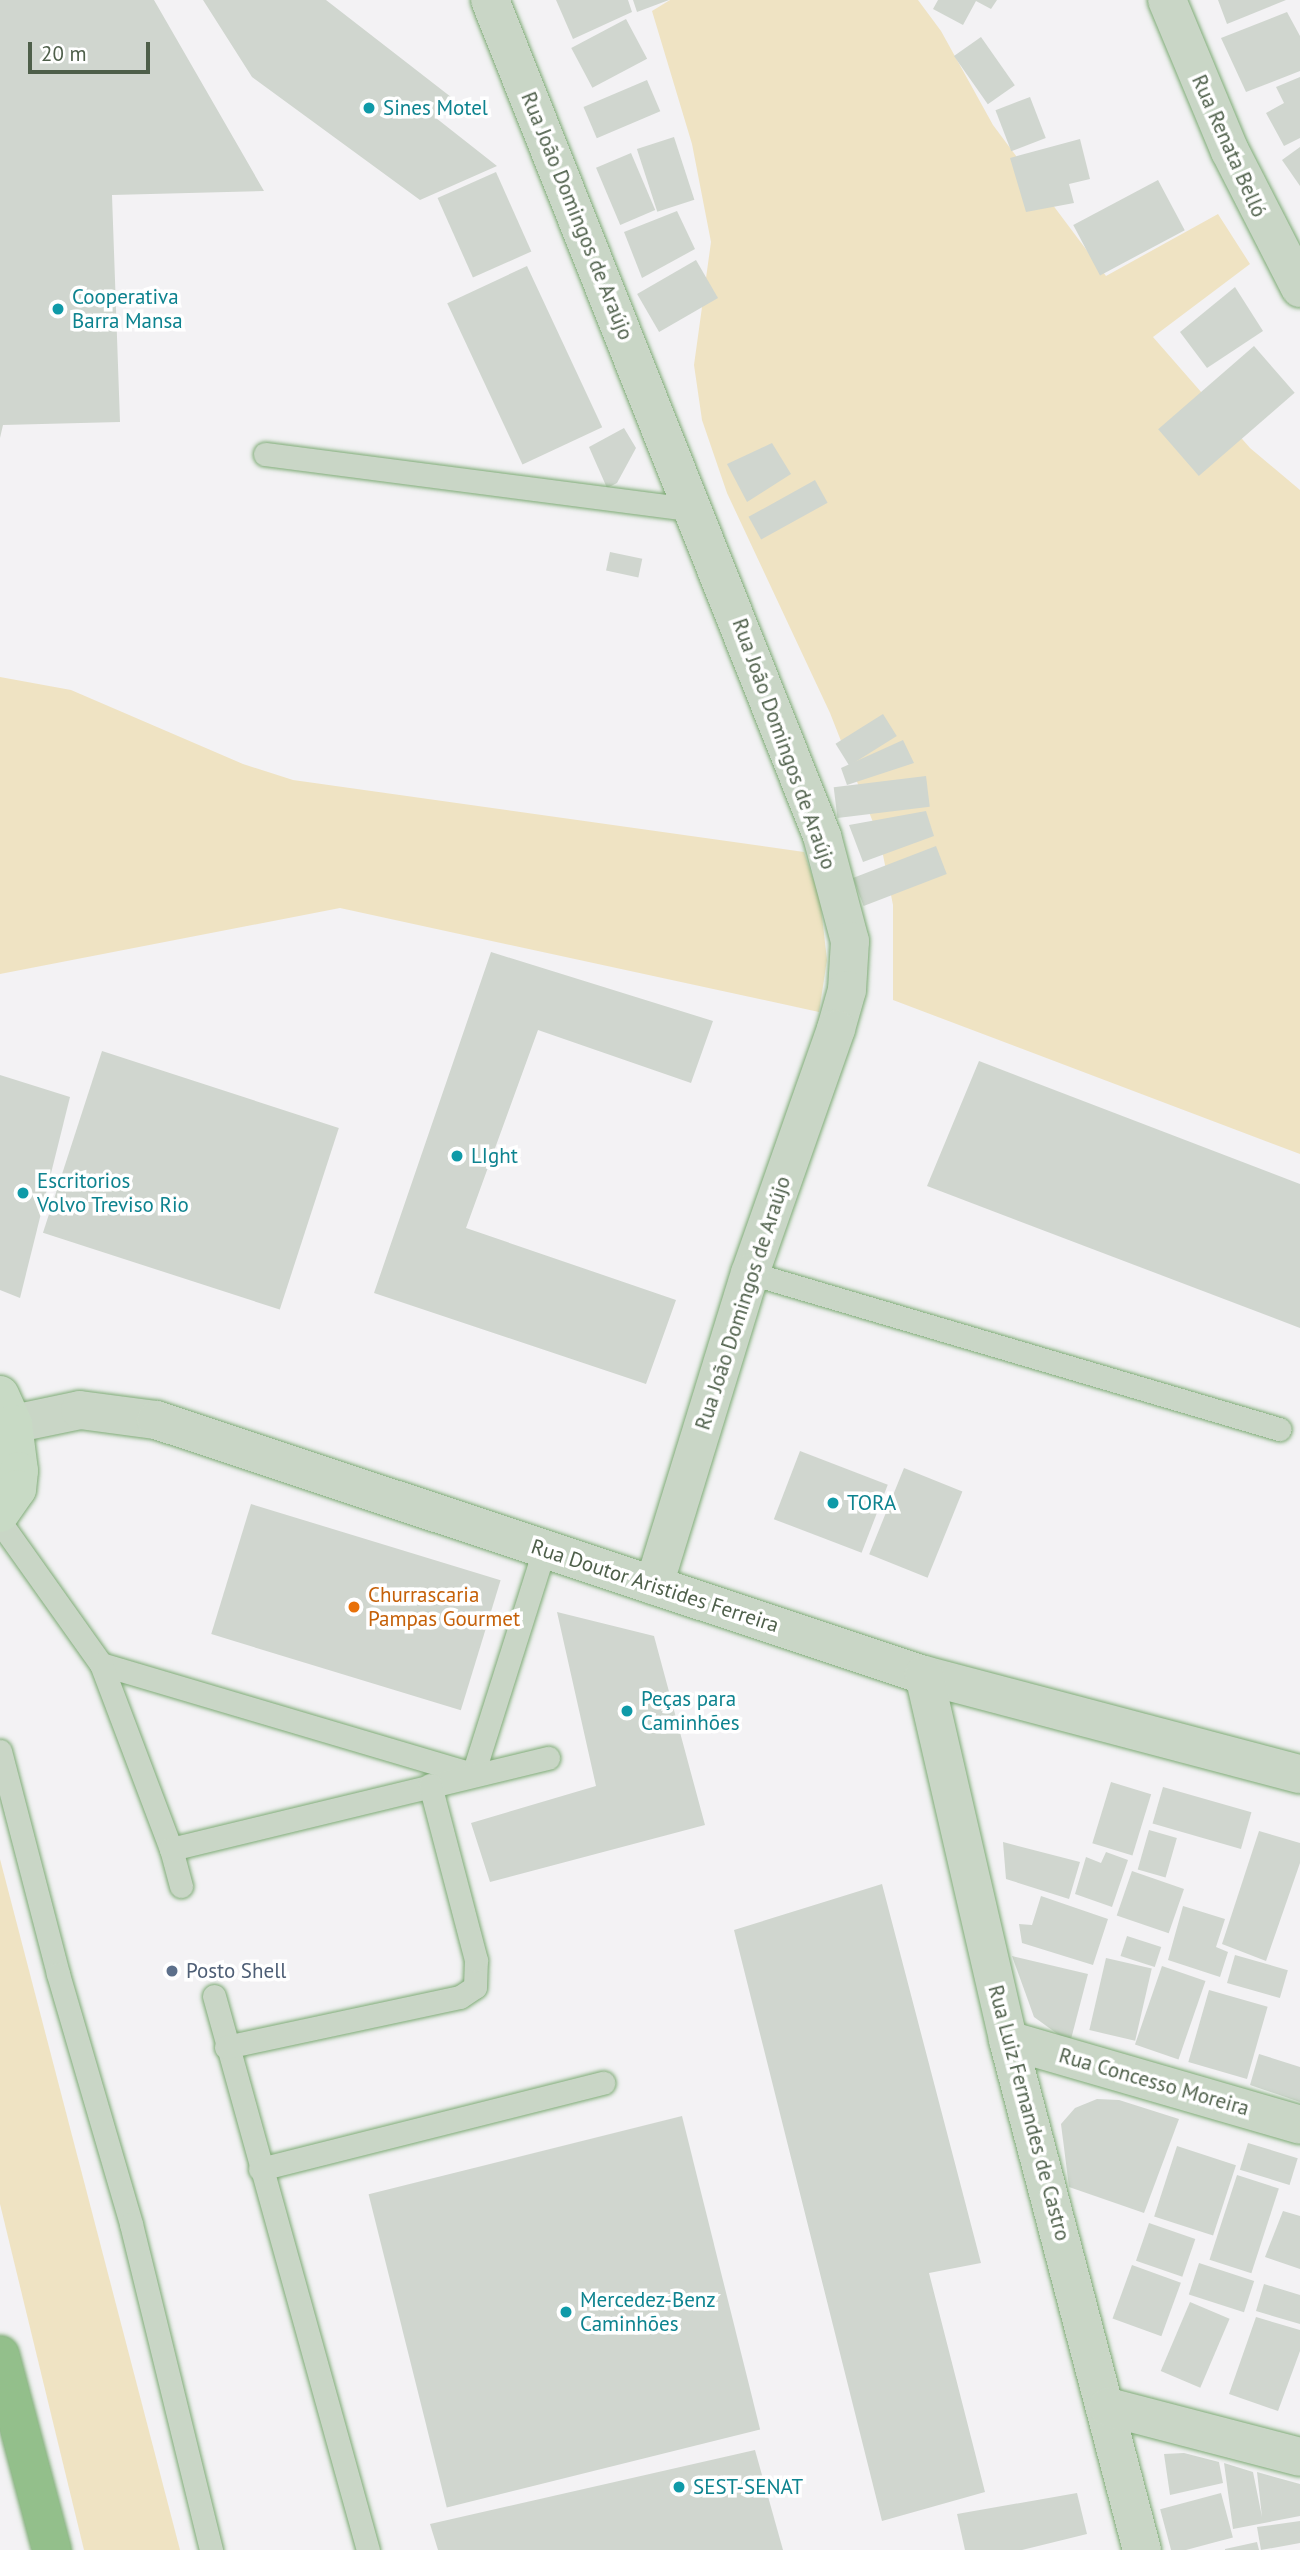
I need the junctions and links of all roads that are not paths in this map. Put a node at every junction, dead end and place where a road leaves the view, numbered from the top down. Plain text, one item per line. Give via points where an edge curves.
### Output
1 (490, 0) edge
2 (1167, 0) edge
3 (1300, 288) edge
4 (265, 454) dead end
5 (696, 510) junction
6 (750, 1273) junction
7 (6, 1409) edge
8 (1279, 1429) dead end
9 (0, 1513) edge
10 (0, 1522) edge
11 (544, 1550) junction
12 (654, 1586) junction
13 (101, 1664) junction
14 (924, 1675) junction
15 (0, 1751) edge
16 (548, 1758) dead end
17 (473, 1774) junction
18 (1300, 1774) edge
19 (430, 1785) junction
20 (170, 1849) junction
21 (181, 1886) dead end
22 (214, 1996) dead end
23 (1008, 2040) junction
24 (226, 2047) junction
25 (603, 2083) dead end
26 (1300, 2124) edge
27 (260, 2169) junction
28 (0, 2356) edge
29 (1108, 2407) junction
30 (1300, 2457) edge
31 (52, 2550) edge
32 (211, 2550) edge
33 (368, 2550) edge
34 (1142, 2550) edge

1 - 5 street, Rua João Domingos de Araújo
2 - 3 street, Rua Renata Belló via 1230,151
4 - 5 lane
5 - 6 street, Rua João Domingos de Araújo via 822,836 850,942 847,990 836,1030
6 - 8 lane
6 - 12 street, Rua João Domingos de Araújo
7 - 9 main road via 18,1449 17,1489
7 - 11 street, Rua Doutor Aristides Ferreira via 80,1410 156,1420
10 - 13 lane
11 - 12 street, Rua Doutor Aristides Ferreira
11 - 17 lane
12 - 14 street, Rua Doutor Aristides Ferreira
13 - 17 lane
13 - 20 lane
14 - 18 street, Rua Doutor Aristides Ferreira
14 - 23 street, Rua Luiz Fernandes de Castro
15 - 32 lane via 58,1975 131,2224
16 - 17 lane
17 - 19 lane
19 - 20 lane
19 - 24 lane via 475,1960 475,1987 460,1997
20 - 21 lane
22 - 24 lane
23 - 26 street, Rua Concesso Moreira
23 - 29 street, Rua Luiz Fernandes de Castro
24 - 27 lane
25 - 27 lane
27 - 33 lane
28 - 31 highway
29 - 30 street
29 - 34 street, Rua Luiz Fernandes de Castro

